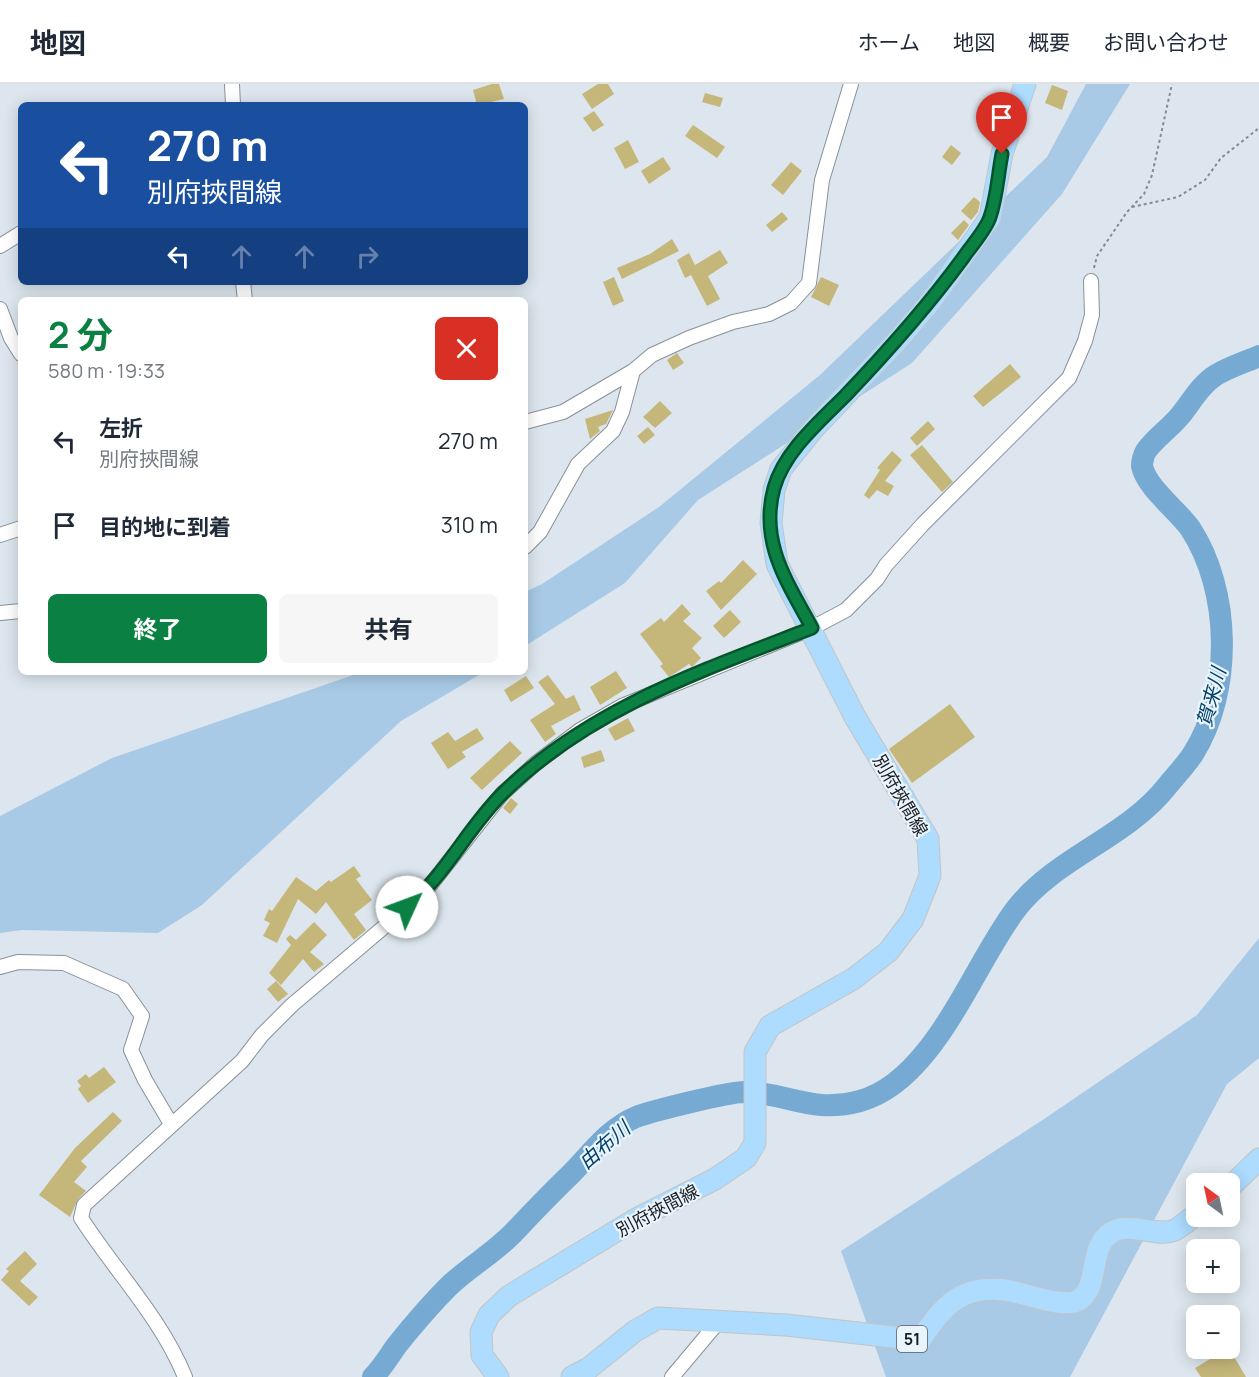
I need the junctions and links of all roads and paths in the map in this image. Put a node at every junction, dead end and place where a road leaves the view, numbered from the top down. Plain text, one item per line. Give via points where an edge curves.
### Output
1 (232, 84) edge
2 (851, 84) edge
3 (1025, 84) edge
4 (1172, 84) edge
5 (233, 102) edge
6 (1259, 128) edge
7 (1132, 207) junction
8 (18, 235) edge
9 (0, 246) edge
10 (1091, 281) joint
11 (0, 309) edge
12 (18, 349) edge
13 (633, 371) junction
14 (528, 421) edge
15 (18, 529) edge
16 (0, 535) edge
17 (528, 544) edge
18 (18, 611) edge
19 (0, 613) edge
20 (812, 628) junction
21 (0, 967) edge
22 (171, 1124) junction
23 (1259, 1159) edge
24 (1240, 1177) edge
25 (1186, 1222) edge
26 (719, 1321) junction
27 (186, 1377) edge
28 (498, 1377) edge
29 (572, 1377) edge
30 (672, 1377) edge

1 - 5 street
2 - 13 street via 822,180 808,283 792,303 769,314 689,338 652,355
3 - 20 main road, 別府挾間線 via 1002,154 990,218 931,301 781,469 774,490 771,523 774,551 777,564
4 - 7 path via 1152,175 1144,194
6 - 7 path via 1221,158 1196,186 1178,197
7 - 10 path via 1097,256
8 - 9 street
10 - 20 street via 1092,315 1069,378 923,524 846,610
11 - 12 street
13 - 14 street via 563,412
13 - 17 street via 613,430 578,464 540,532
15 - 16 street
18 - 19 street
20 - 22 street via 622,706 580,730 535,764 502,794 424,893 292,1005 242,1061
20 - 28 main road, 別府挾間線 via 855,717 928,839 930,876 913,920 888,952 853,979 770,1026 755,1052 755,1143 746,1158 636,1219 510,1296 489,1315 481,1332 482,1355
21 - 22 street via 18,962 64,963 123,989 142,1016 131,1050
22 - 27 street via 84,1205 81,1218 139,1296
23 - 24 main road
25 - 26 main road, 51 via 1174,1230 1123,1228 1111,1233 1097,1251 1086,1292 1078,1301 1055,1302 1004,1290 974,1290 942,1308 920,1340
26 - 29 main road, 51 via 658,1318
26 - 30 street

